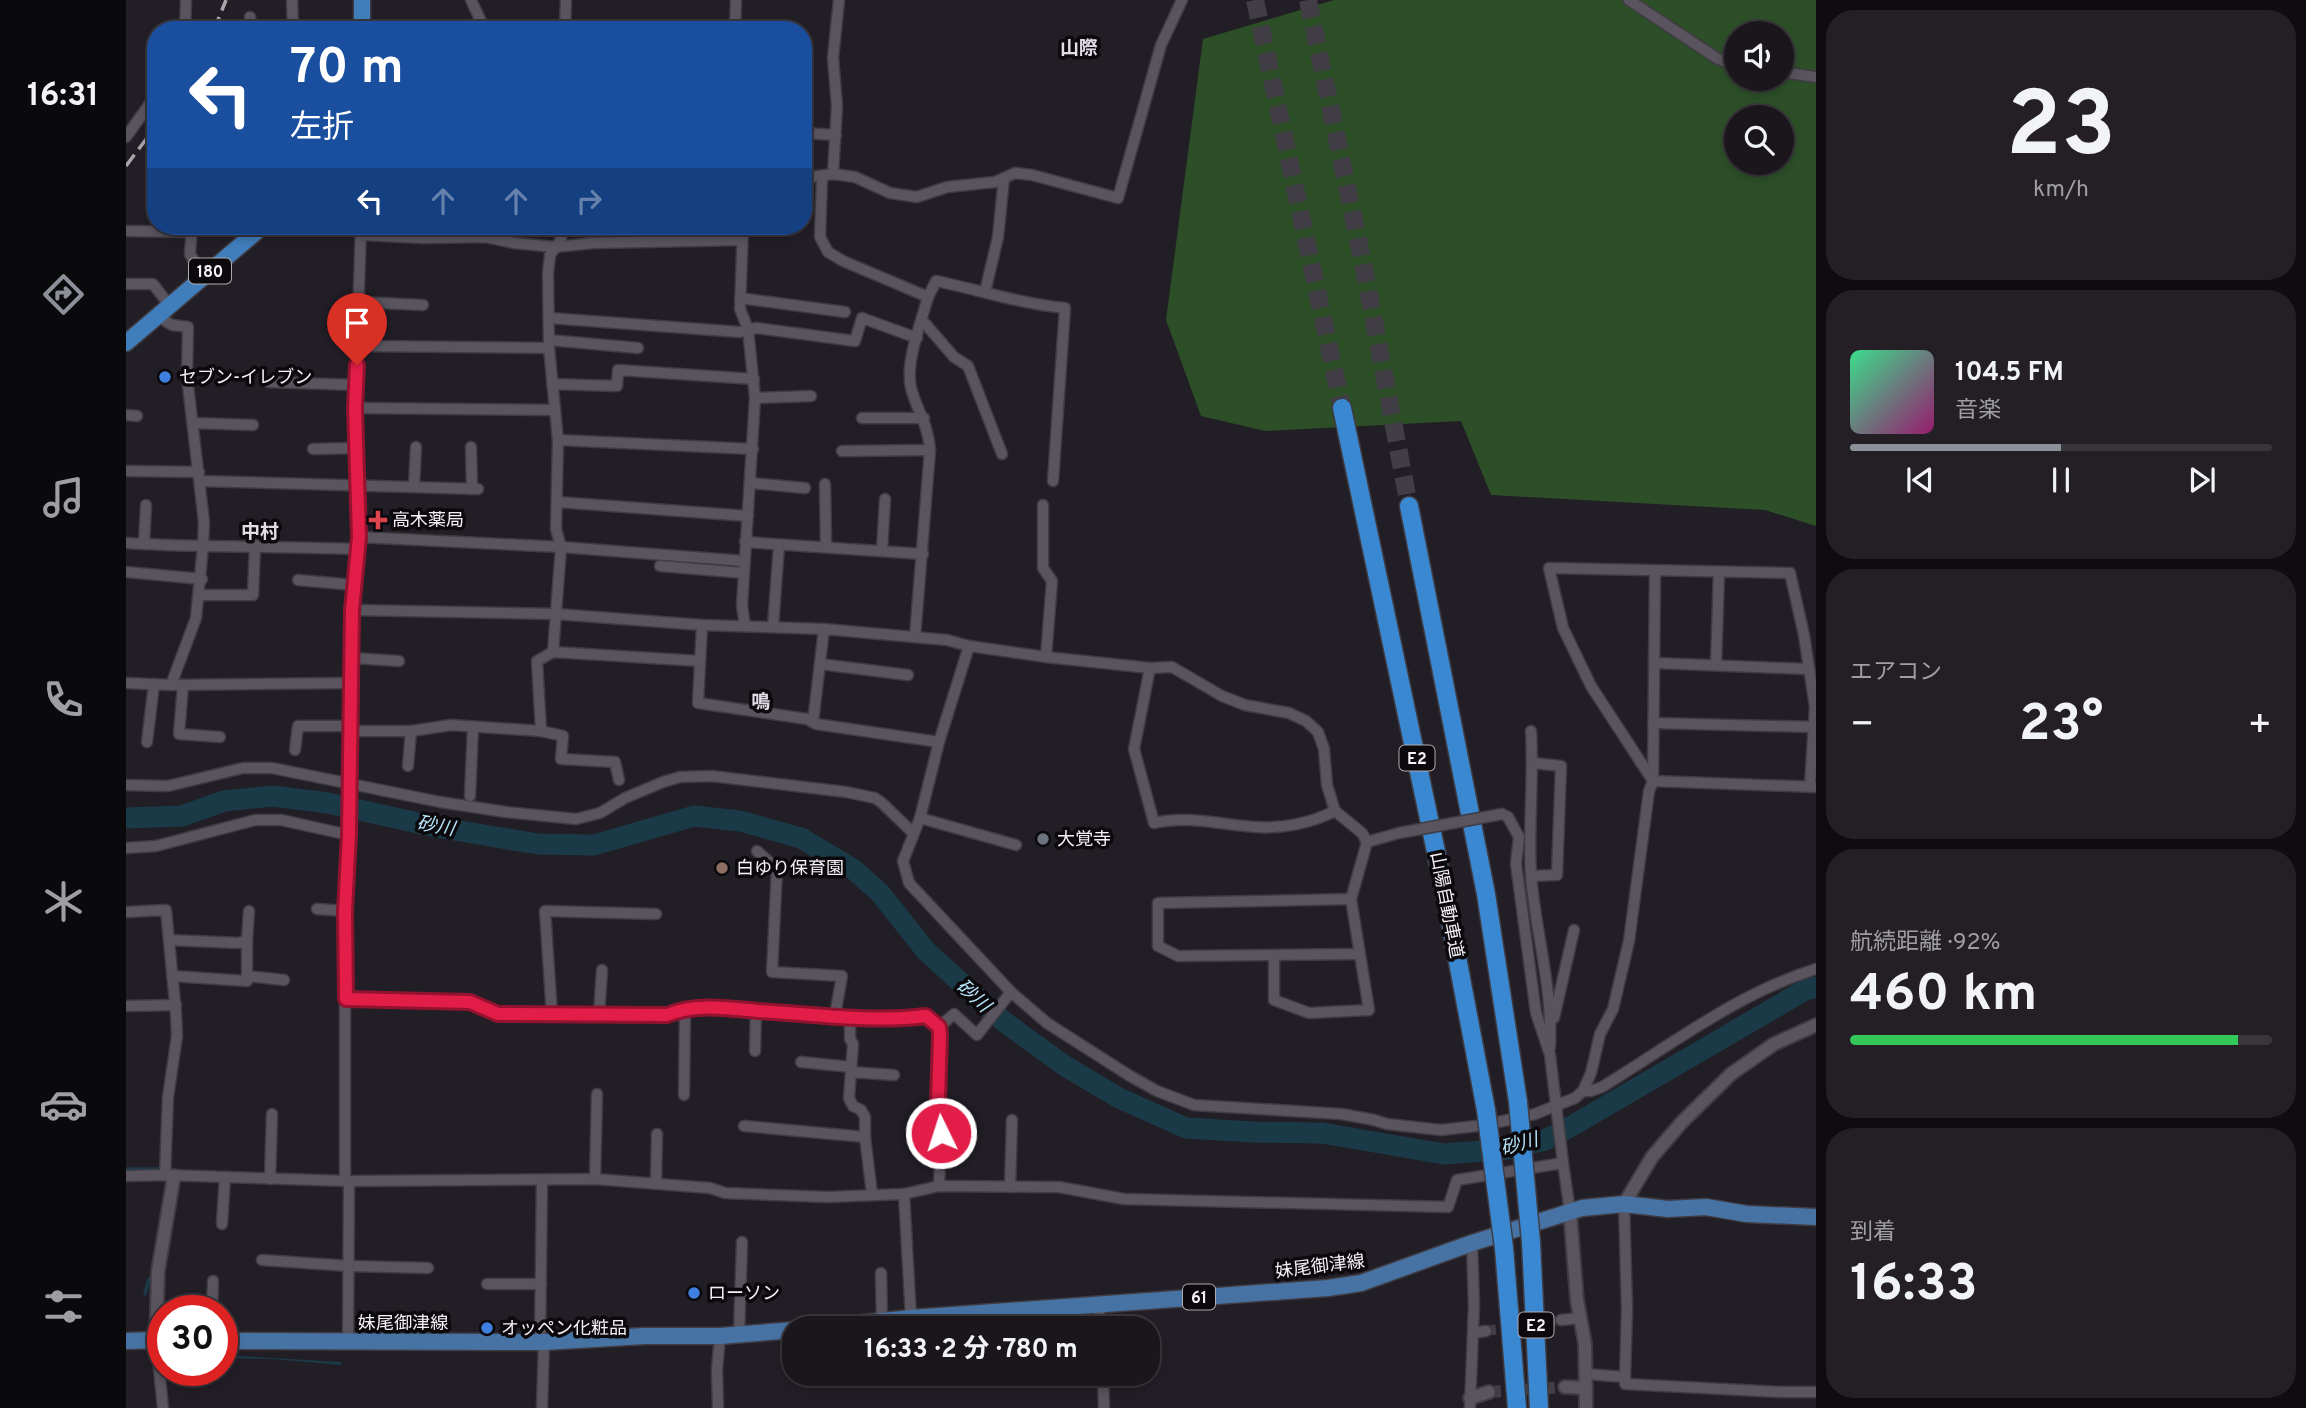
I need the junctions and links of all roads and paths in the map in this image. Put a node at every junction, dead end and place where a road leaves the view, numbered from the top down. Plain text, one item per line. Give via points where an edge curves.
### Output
1 (186, 0) edge
2 (292, 0) edge
3 (362, 0) edge
4 (471, 0) edge
5 (565, 0) edge
6 (736, 0) edge
7 (839, 0) edge
8 (1182, 0) edge
9 (1629, 0) edge
10 (250, 17) dead end
11 (185, 21) edge
12 (250, 21) edge
13 (293, 21) edge
14 (362, 21) edge
15 (481, 21) edge
16 (565, 21) edge
17 (736, 21) edge
18 (1724, 61) edge
19 (1794, 74) edge
20 (1816, 77) edge
21 (147, 108) edge
22 (812, 134) edge
23 (836, 135) junction
24 (126, 137) edge
25 (828, 175) junction
26 (812, 177) edge
27 (1004, 178) junction
28 (147, 230) edge
29 (126, 231) edge
30 (192, 235) edge
31 (252, 235) edge
32 (361, 235) edge
33 (400, 235) edge
34 (561, 235) edge
35 (742, 235) edge
36 (742, 240) junction
37 (555, 247) junction
38 (203, 277) junction
39 (126, 284) edge
40 (985, 292) junction
41 (928, 297) junction
42 (740, 298) junction
43 (359, 302) junction
44 (423, 305) dead end
45 (163, 311) junction
46 (845, 312) dead end
47 (549, 318) junction
48 (922, 320) junction
49 (748, 329) junction
50 (917, 338) junction
51 (126, 343) edge
52 (549, 344) junction
53 (358, 346) junction
54 (638, 348) dead end
55 (754, 379) junction
56 (269, 382) dead end
57 (552, 384) junction
58 (356, 385) junction
59 (811, 396) dead end
60 (755, 398) junction
61 (355, 408) junction
62 (1342, 408) tunnel mouth
63 (555, 410) junction
64 (862, 418) dead end
65 (924, 418) junction
66 (193, 423) junction
67 (253, 425) dead end
68 (558, 440) junction
69 (416, 447) dead end
70 (471, 447) dead end
71 (355, 448) junction
72 (313, 449) dead end
73 (753, 449) junction
74 (930, 450) junction
75 (842, 451) dead end
76 (1002, 454) dead end
77 (126, 471) edge
78 (199, 476) junction
79 (1054, 481) dead end
80 (751, 483) junction
81 (825, 484) dead end
82 (358, 486) junction
83 (414, 487) junction
84 (805, 488) dead end
85 (885, 499) dead end
86 (557, 502) junction
87 (146, 505) dead end
88 (1044, 505) dead end
89 (1409, 506) tunnel mouth
90 (748, 516) junction
91 (359, 537) junction
92 (746, 542) junction
93 (126, 543) edge
94 (144, 544) junction
95 (255, 545) junction
96 (779, 545) junction
97 (204, 546) junction
98 (561, 547) junction
99 (826, 547) junction
100 (358, 549) junction
101 (882, 551) junction
102 (923, 554) junction
103 (660, 566) dead end
104 (744, 567) junction
105 (126, 572) edge
106 (1655, 572) junction
107 (1719, 572) junction
108 (202, 579) junction
109 (298, 580) dead end
110 (354, 585) junction
111 (199, 596) junction
112 (352, 610) junction
113 (556, 614) junction
114 (702, 625) junction
115 (745, 626) junction
116 (773, 627) junction
117 (824, 629) junction
118 (915, 637) junction
119 (969, 646) junction
120 (553, 652) junction
121 (1046, 657) junction
122 (352, 658) junction
123 (399, 661) dead end
124 (700, 661) junction
125 (1654, 663) junction
126 (820, 664) junction
127 (1716, 665) junction
128 (1150, 668) junction
129 (1808, 669) junction
130 (908, 675) dead end
131 (126, 683) edge
132 (352, 683) junction
133 (154, 684) junction
134 (171, 685) junction
135 (183, 685) junction
136 (1815, 707) edge
137 (813, 722) junction
138 (1653, 723) junction
139 (473, 727) junction
140 (1814, 727) junction
141 (350, 729) junction
142 (411, 731) junction
143 (541, 731) junction
144 (1531, 731) dead end
145 (220, 737) dead end
146 (147, 741) dead end
147 (939, 742) junction
148 (295, 750) dead end
149 (1533, 763) junction
150 (408, 766) dead end
151 (619, 780) dead end
152 (1653, 781) junction
153 (126, 785) edge
154 (349, 785) junction
155 (1813, 786) edge
156 (470, 796) dead end
157 (1335, 811) junction
158 (919, 818) junction
159 (349, 832) junction
160 (912, 832) junction
161 (1367, 842) junction
162 (1016, 845) dead end
163 (126, 848) edge
164 (757, 851) dead end
165 (1531, 876) junction
166 (1351, 899) junction
167 (317, 909) dead end
168 (249, 911) dead end
169 (345, 911) junction
170 (126, 912) edge
171 (656, 914) dead end
172 (1574, 930) dead end
173 (169, 940) junction
174 (247, 940) junction
175 (1360, 954) junction
176 (1274, 957) junction
177 (1816, 969) edge
178 (602, 970) dead end
179 (172, 976) junction
180 (247, 976) junction
181 (284, 980) dead end
182 (1011, 992) junction
183 (346, 999) junction
184 (176, 1005) junction
185 (126, 1006) edge
186 (685, 1008) junction
187 (756, 1010) junction
188 (552, 1015) junction
189 (599, 1015) junction
190 (835, 1016) junction
191 (850, 1016) junction
192 (1816, 1025) edge
193 (939, 1027) junction
194 (1551, 1027) junction
195 (755, 1051) dead end
196 (1550, 1055) junction
197 (801, 1062) dead end
198 (851, 1069) junction
199 (894, 1075) dead end
200 (1583, 1091) junction
201 (597, 1094) dead end
202 (684, 1095) dead end
203 (1555, 1108) junction
204 (272, 1114) dead end
205 (1012, 1120) dead end
206 (744, 1126) dead end
207 (657, 1134) dead end
208 (865, 1137) junction
209 (1562, 1159) junction
210 (170, 1175) junction
211 (126, 1176) edge
212 (225, 1177) junction
213 (270, 1178) junction
214 (595, 1179) junction
215 (542, 1180) junction
216 (347, 1181) junction
217 (656, 1183) junction
218 (939, 1186) junction
219 (1010, 1187) junction
220 (872, 1194) junction
221 (904, 1194) junction
222 (1624, 1203) junction
223 (1570, 1212) junction
224 (1816, 1217) edge
225 (222, 1224) dead end
226 (742, 1242) dead end
227 (1472, 1243) junction
228 (262, 1260) dead end
229 (349, 1266) junction
230 (428, 1268) dead end
231 (881, 1273) dead end
232 (213, 1281) dead end
233 (487, 1284) dead end
234 (541, 1284) junction
235 (158, 1295) edge
236 (213, 1295) edge
237 (1099, 1306) junction
238 (883, 1316) edge
239 (911, 1316) edge
240 (942, 1316) edge
241 (1100, 1316) edge
242 (1580, 1318) junction
243 (1561, 1320) tunnel mouth
244 (782, 1331) edge
245 (1486, 1331) tunnel mouth
246 (1473, 1332) junction
247 (739, 1335) junction
248 (720, 1336) junction
249 (147, 1340) edge
250 (126, 1341) edge
251 (238, 1341) edge
252 (542, 1342) junction
253 (348, 1343) junction
254 (1585, 1374) junction
255 (1625, 1377) junction
256 (162, 1386) edge
257 (1103, 1386) edge
258 (1565, 1387) tunnel mouth
259 (1586, 1388) junction
260 (1816, 1391) edge
261 (1489, 1392) tunnel mouth
262 (1470, 1403) edge
263 (163, 1408) edge
264 (542, 1408) edge
265 (718, 1408) edge
266 (1104, 1408) edge
267 (1517, 1408) edge
268 (1539, 1408) edge
269 (1586, 1408) edge

1 - 11 street
2 - 13 street
3 - 14 highway
4 - 15 street
5 - 16 street
6 - 17 street
7 - 23 street via 833,58
8 - 27 street via 1161,45 1118,198 1032,175 1014,173
9 - 18 street
10 - 12 street
19 - 20 street
21 - 24 street
22 - 23 street
23 - 25 street
25 - 26 street
25 - 27 street via 855,177 890,193 917,197
25 - 41 street via 820,237 828,252
27 - 40 street via 998,237
28 - 29 street
30 - 38 street via 190,254
31 - 38 highway, 180
32 - 43 street
33 - 37 street via 485,237
34 - 37 street
35 - 36 street
36 - 37 street
36 - 42 street
37 - 47 street via 550,255
38 - 45 highway, 180
39 - 45 street via 152,284
40 - 41 street via 936,281
40 - 79 street via 1030,305 1065,308
41 - 48 street
42 - 46 street
42 - 49 street
43 - 44 street
43 - 53 street
45 - 51 highway, 180
45 - 66 street via 172,325 188,327 187,377
47 - 49 street
47 - 52 street
48 - 50 street
48 - 76 street via 954,357 968,366
49 - 50 street via 855,341 862,318
49 - 55 street
50 - 65 street via 909,371
52 - 53 street
52 - 54 street
52 - 57 street
53 - 58 street
55 - 57 street via 618,370 617,386
55 - 60 street
56 - 58 street
57 - 63 street
58 - 61 street
59 - 60 street
60 - 73 street
61 - 63 street
61 - 71 street
62 - 267 highway, 山陽自動車道 / E2, bridge via 1447,900 1486,1110 1504,1248
63 - 68 street
64 - 65 street
65 - 74 street
66 - 67 street
66 - 78 street
68 - 73 street
68 - 86 street
69 - 83 street
70 - 83 street via 475,489
71 - 72 street
71 - 82 street
73 - 80 street
74 - 75 street
74 - 102 street
77 - 78 street
78 - 82 street
78 - 97 street
80 - 84 street
80 - 90 street
81 - 99 street
82 - 83 street
82 - 91 street
85 - 101 street
86 - 90 street
86 - 98 street
87 - 94 street
88 - 121 street via 1043,568 1052,581
89 - 268 highway, E2, bridge via 1486,894 1518,1102
90 - 92 street
91 - 98 street
91 - 100 street
92 - 96 street
92 - 104 street
93 - 94 street
94 - 97 street
95 - 97 street
95 - 100 street
95 - 111 street via 253,595
96 - 99 street
96 - 116 street
97 - 108 street
98 - 104 street
98 - 113 street
99 - 101 street
100 - 110 street
101 - 102 street
102 - 118 street
103 - 104 street
104 - 115 street
105 - 108 street
106 - 107 street
106 - 125 street
106 - 152 street via 1549,568 1563,628 1585,674
107 - 127 street
107 - 129 street via 1790,573
108 - 111 street
109 - 110 street
110 - 112 street
111 - 134 street via 196,618
112 - 113 street
112 - 122 street
113 - 114 street
113 - 120 street
114 - 115 street
114 - 124 street
115 - 116 street
116 - 117 street
117 - 118 street
117 - 126 street
118 - 119 street
119 - 121 street
119 - 147 street
120 - 124 street
120 - 143 street via 537,661
121 - 128 street
122 - 123 street
122 - 132 street
124 - 137 street via 698,703
125 - 127 street
125 - 138 street
126 - 130 street
126 - 137 street
127 - 129 street
128 - 157 street via 1172,667 1245,705 1306,721 1318,732 1324,749
128 - 157 street via 1134,749 1154,823 1206,820 1268,827
129 - 136 street
131 - 133 street
132 - 135 street
132 - 141 street
133 - 134 street
133 - 146 street
134 - 135 street
135 - 145 street via 179,734
136 - 140 street
137 - 147 street
138 - 140 street
138 - 152 street
139 - 142 street via 451,724
139 - 143 street
139 - 156 street
140 - 155 street
141 - 142 street
141 - 148 street via 298,726
141 - 154 street
142 - 150 street
143 - 151 street via 563,736 561,759 615,762
144 - 149 street
147 - 158 street
149 - 165 street
149 - 165 street via 1561,766 1557,875
152 - 155 street
152 - 200 street via 1629,941 1613,1009 1600,1034
153 - 154 street via 168,786 256,767
154 - 159 street
154 - 160 street via 576,819 600,813 663,782 711,776 875,799
157 - 161 street
158 - 160 street
158 - 162 street
159 - 163 street via 269,818 156,846
159 - 169 street
160 - 182 street via 903,860 909,883
161 - 166 street
161 - 196 street, bridge via 1502,814 1508,817 1519,837 1516,864 1534,999
164 - 190 street via 777,869 772,972 842,976
165 - 194 street
166 - 175 street
166 - 176 street via 1158,902 1158,946 1178,956
167 - 169 street
168 - 174 street
169 - 183 street
170 - 173 street via 166,910
171 - 188 street via 545,911
172 - 194 street
173 - 174 street
173 - 179 street
174 - 180 street
175 - 176 street
175 - 176 street via 1369,1010 1309,1013 1273,1000
177 - 200 street via 1754,993 1602,1087
178 - 189 street
179 - 180 street via 247,981
179 - 184 street
180 - 181 street
182 - 193 street via 977,1035 954,1014
182 - 203 street via 1091,1053 1157,1091 1194,1105 1342,1114 1441,1130
183 - 188 street via 470,1002 498,1014
183 - 216 street
184 - 185 street
184 - 210 street via 177,1035 168,1097
186 - 187 street
186 - 189 street via 667,1015
186 - 202 street
187 - 190 street
187 - 195 street
188 - 189 street
190 - 191 street
191 - 193 street via 926,1016
191 - 198 street
192 - 222 street via 1774,1044 1731,1074 1652,1157
193 - 218 street
194 - 196 street
196 - 203 street
197 - 198 street
198 - 199 street
198 - 208 street via 849,1098 864,1117
200 - 203 street
201 - 214 street
203 - 209 street
204 - 213 street
205 - 219 street
206 - 208 street
207 - 217 street
208 - 220 street
209 - 219 street via 1457,1180 1448,1207 1124,1199 1059,1187
209 - 223 street
210 - 211 street
210 - 212 street
210 - 235 street
212 - 213 street
212 - 225 street
213 - 216 street
214 - 215 street
214 - 217 street
215 - 216 street
215 - 234 street
216 - 229 street
217 - 220 street via 725,1193
218 - 219 street
218 - 221 street
220 - 221 street
221 - 239 street
222 - 223 main road, 妹尾御津線 / 61
222 - 224 main road, 妹尾御津線 / 61
222 - 255 street
223 - 227 main road, 妹尾御津線 / 61
223 - 242 street
226 - 247 street
227 - 237 main road, 妹尾御津線 / 61 via 1361,1283
227 - 246 street
228 - 229 street
229 - 230 street
229 - 253 street
231 - 238 street
232 - 236 street
233 - 234 street
234 - 252 street
237 - 240 main road, 妹尾御津線 / 61
237 - 241 street
242 - 243 street
242 - 254 street
244 - 247 main road, 妹尾御津線
245 - 246 street
246 - 262 street
247 - 248 main road, 妹尾御津線
248 - 252 main road, 妹尾御津線
248 - 265 street
249 - 250 main road
251 - 253 main road, 妹尾御津線
252 - 253 main road, 妹尾御津線
252 - 264 street
254 - 255 street
254 - 259 street
255 - 260 street via 1625,1384
256 - 263 street
257 - 266 street
258 - 259 street
259 - 269 street
261 - 262 street

